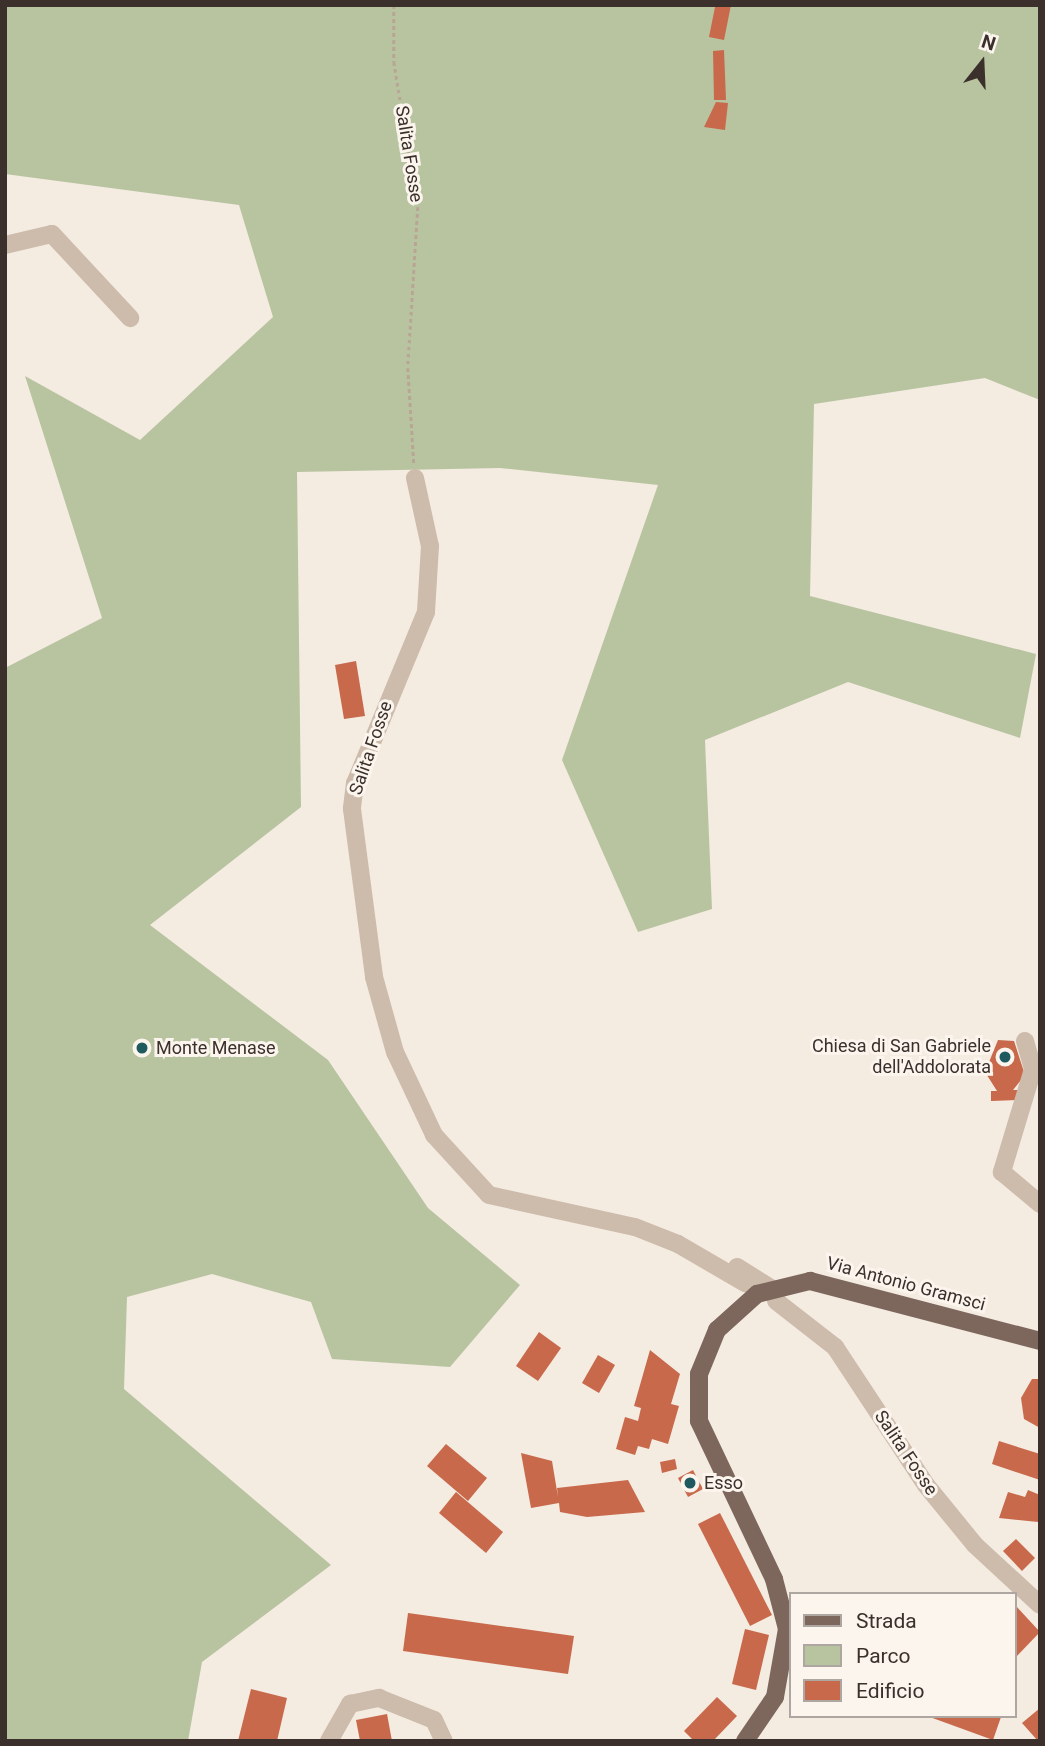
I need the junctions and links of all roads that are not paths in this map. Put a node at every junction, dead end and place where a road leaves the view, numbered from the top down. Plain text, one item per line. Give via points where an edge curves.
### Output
1 (5, 245) edge
2 (130, 318) dead end
3 (415, 478) road end
4 (1025, 1041) dead end
5 (1040, 1204) edge
6 (678, 1244) junction
7 (745, 1283) dead end
8 (774, 1294) junction
9 (1040, 1341) edge
10 (1040, 1605) edge
11 (329, 1741) edge
12 (444, 1741) edge
13 (745, 1741) edge

1 - 2 street via 51,234
3 - 6 street, Salita Fosse via 430,546 426,612 355,783 352,809 374,977 395,1052 434,1136 478,1188 510,1204 624,1224
4 - 5 street via 1034,1069 1002,1172
6 - 7 street, Salita Fosse
6 - 8 street, Salita Fosse
8 - 9 main road, Via Antonio Gramsci via 838,1285
8 - 10 street, Salita Fosse via 835,1347 926,1485 975,1545
8 - 13 main road, Via Antonio Gramsci via 745,1301 717,1330 696,1397 703,1436 786,1615 779,1685
11 - 12 street via 350,1704 379,1698 434,1720

